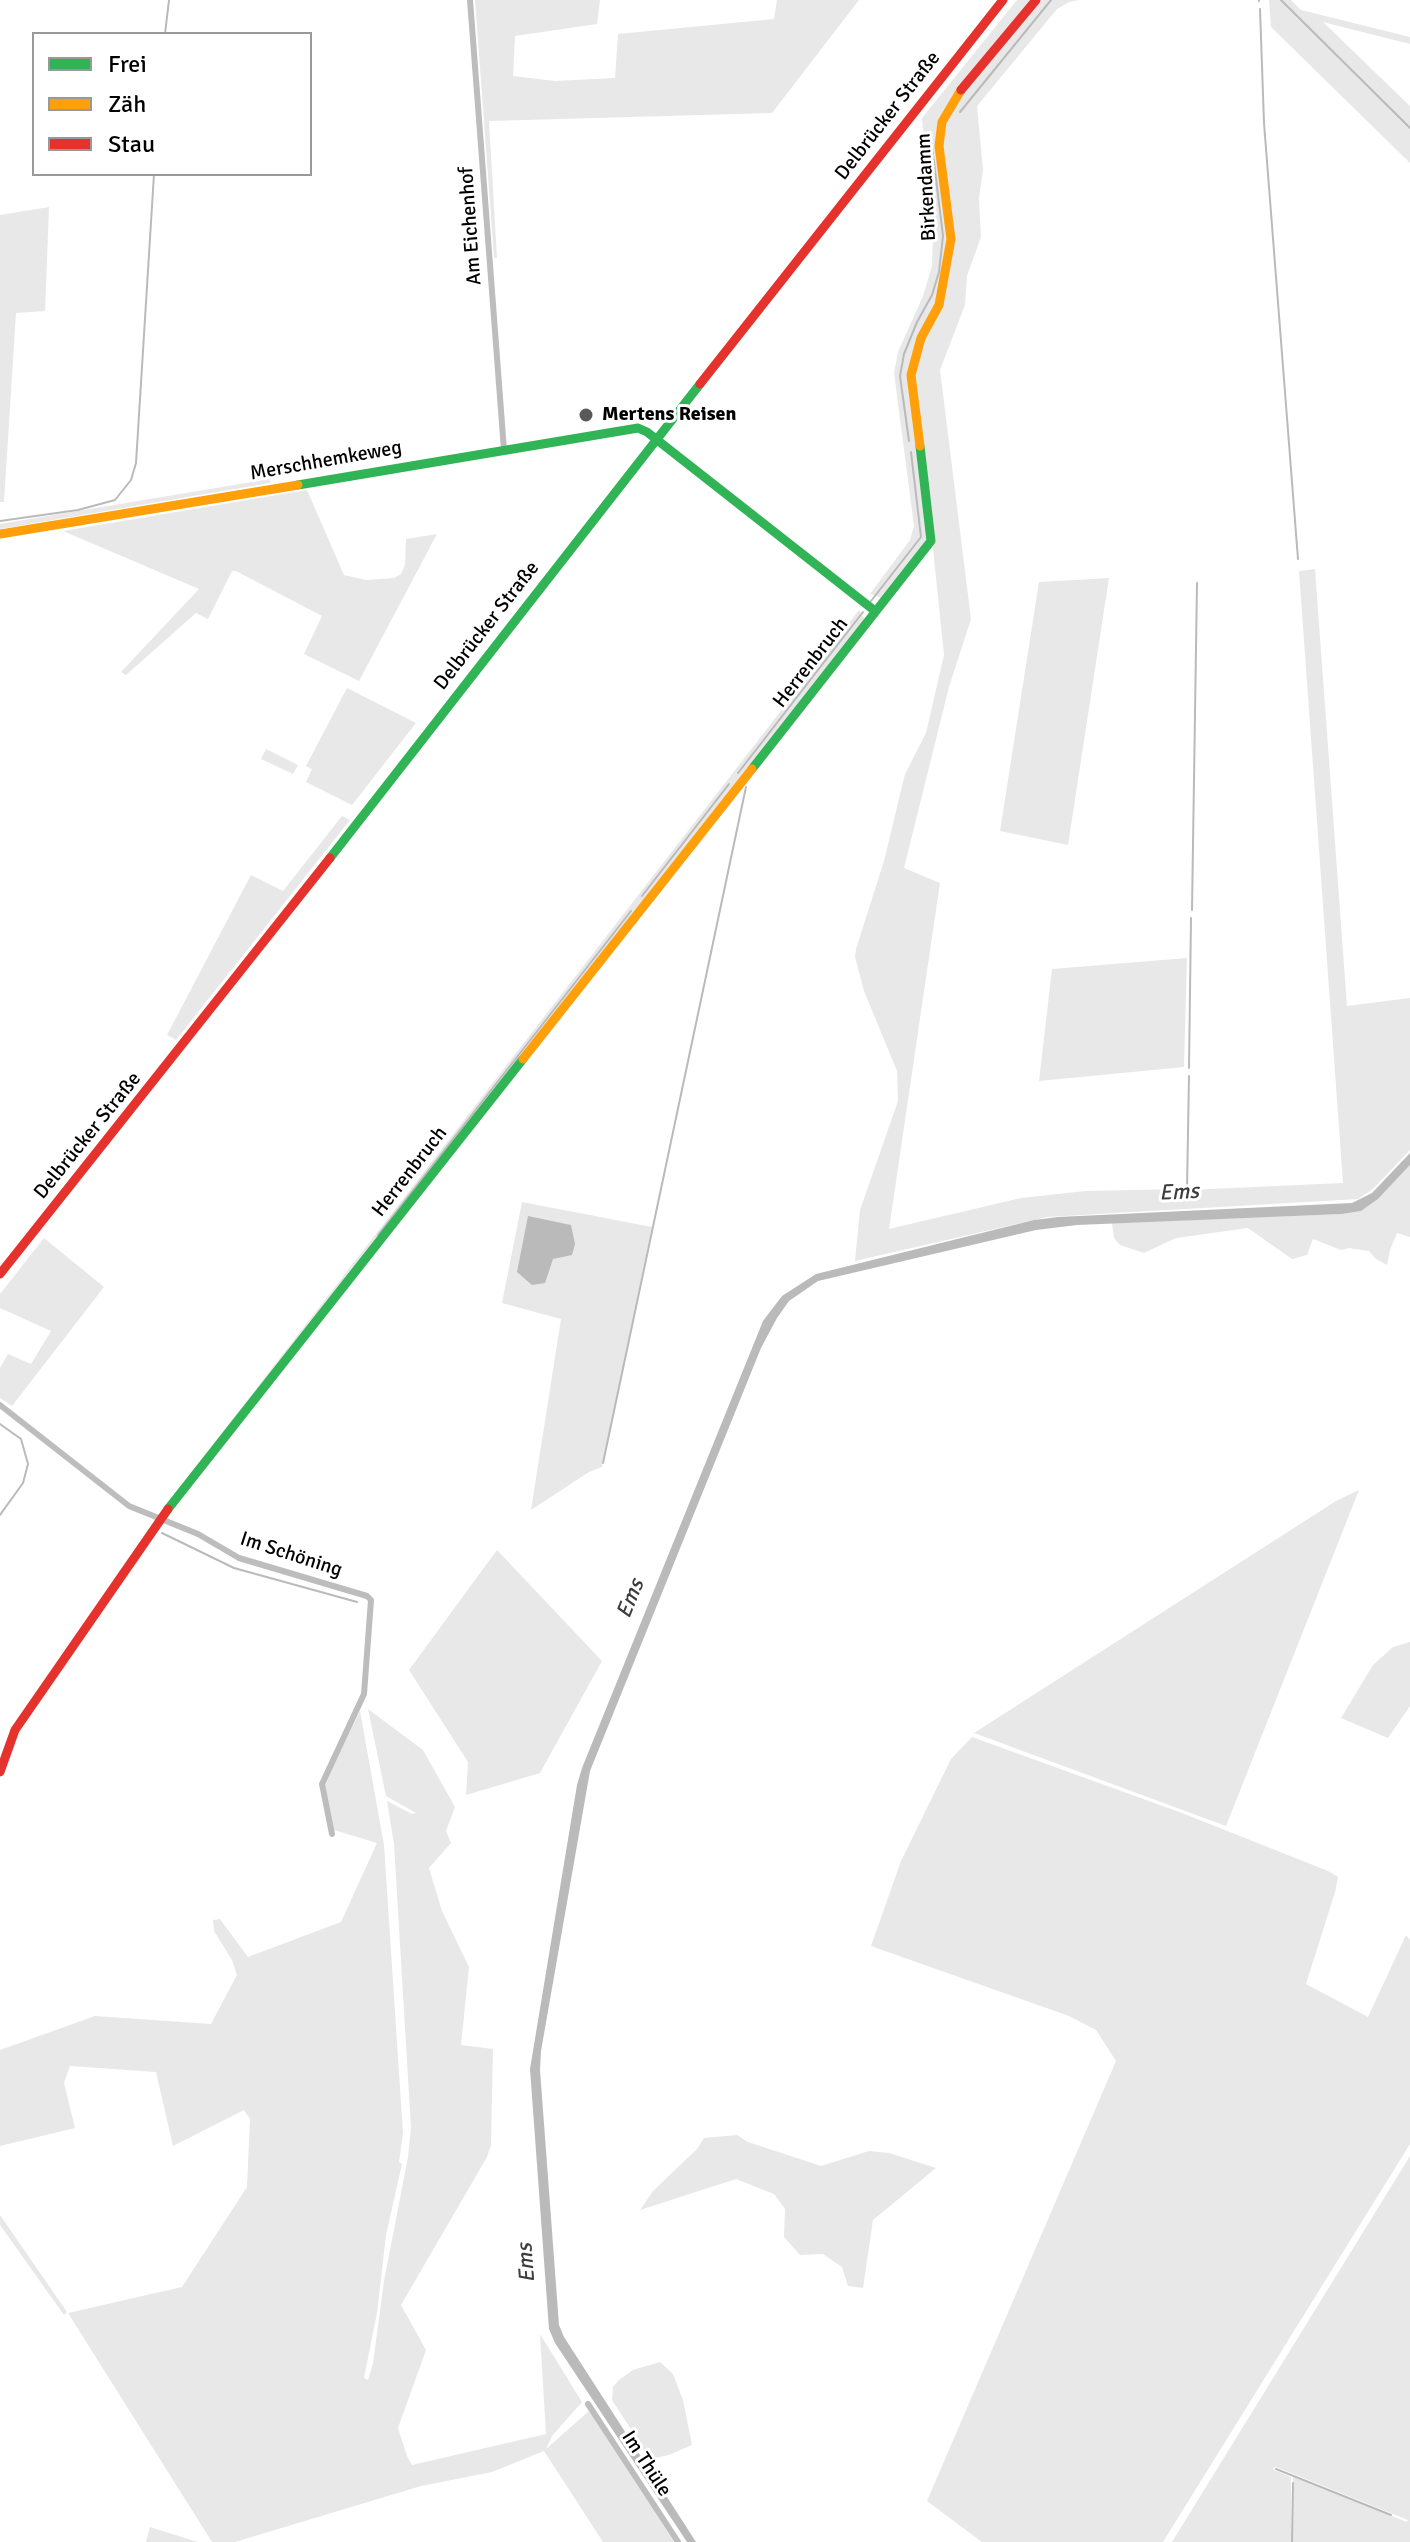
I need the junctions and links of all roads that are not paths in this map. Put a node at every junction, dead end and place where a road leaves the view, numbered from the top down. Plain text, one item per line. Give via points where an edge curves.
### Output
1 (470, 0) edge
2 (1003, 0) edge
3 (1036, 0) edge
4 (656, 440) junction
5 (504, 450) junction
6 (0, 534) edge
7 (931, 541) joint
8 (875, 611) junction
9 (0, 1274) edge
10 (0, 1405) edge
11 (161, 1518) junction
12 (0, 1772) edge
13 (332, 1834) dead end
14 (588, 2404) dead end
15 (678, 2542) edge

1 - 5 street, Am Eichenhof
2 - 4 street, Delbrücker Straße
3 - 7 street, Birkendamm via 958,93 942,122 939,146 951,239 939,305 921,338 911,375
4 - 5 street, Merschhemkeweg via 638,428
4 - 8 street, Herrenbruch
4 - 9 street, Delbrücker Straße
5 - 6 street, Merschhemkeweg
7 - 8 street, Herrenbruch
8 - 11 street, Herrenbruch
10 - 11 street, Im Schöning via 129,1506
11 - 12 street, Herrenbruch via 15,1730
11 - 13 street, Im Schöning via 239,1558 371,1600 364,1694 322,1784
14 - 15 street, Im Thüle

